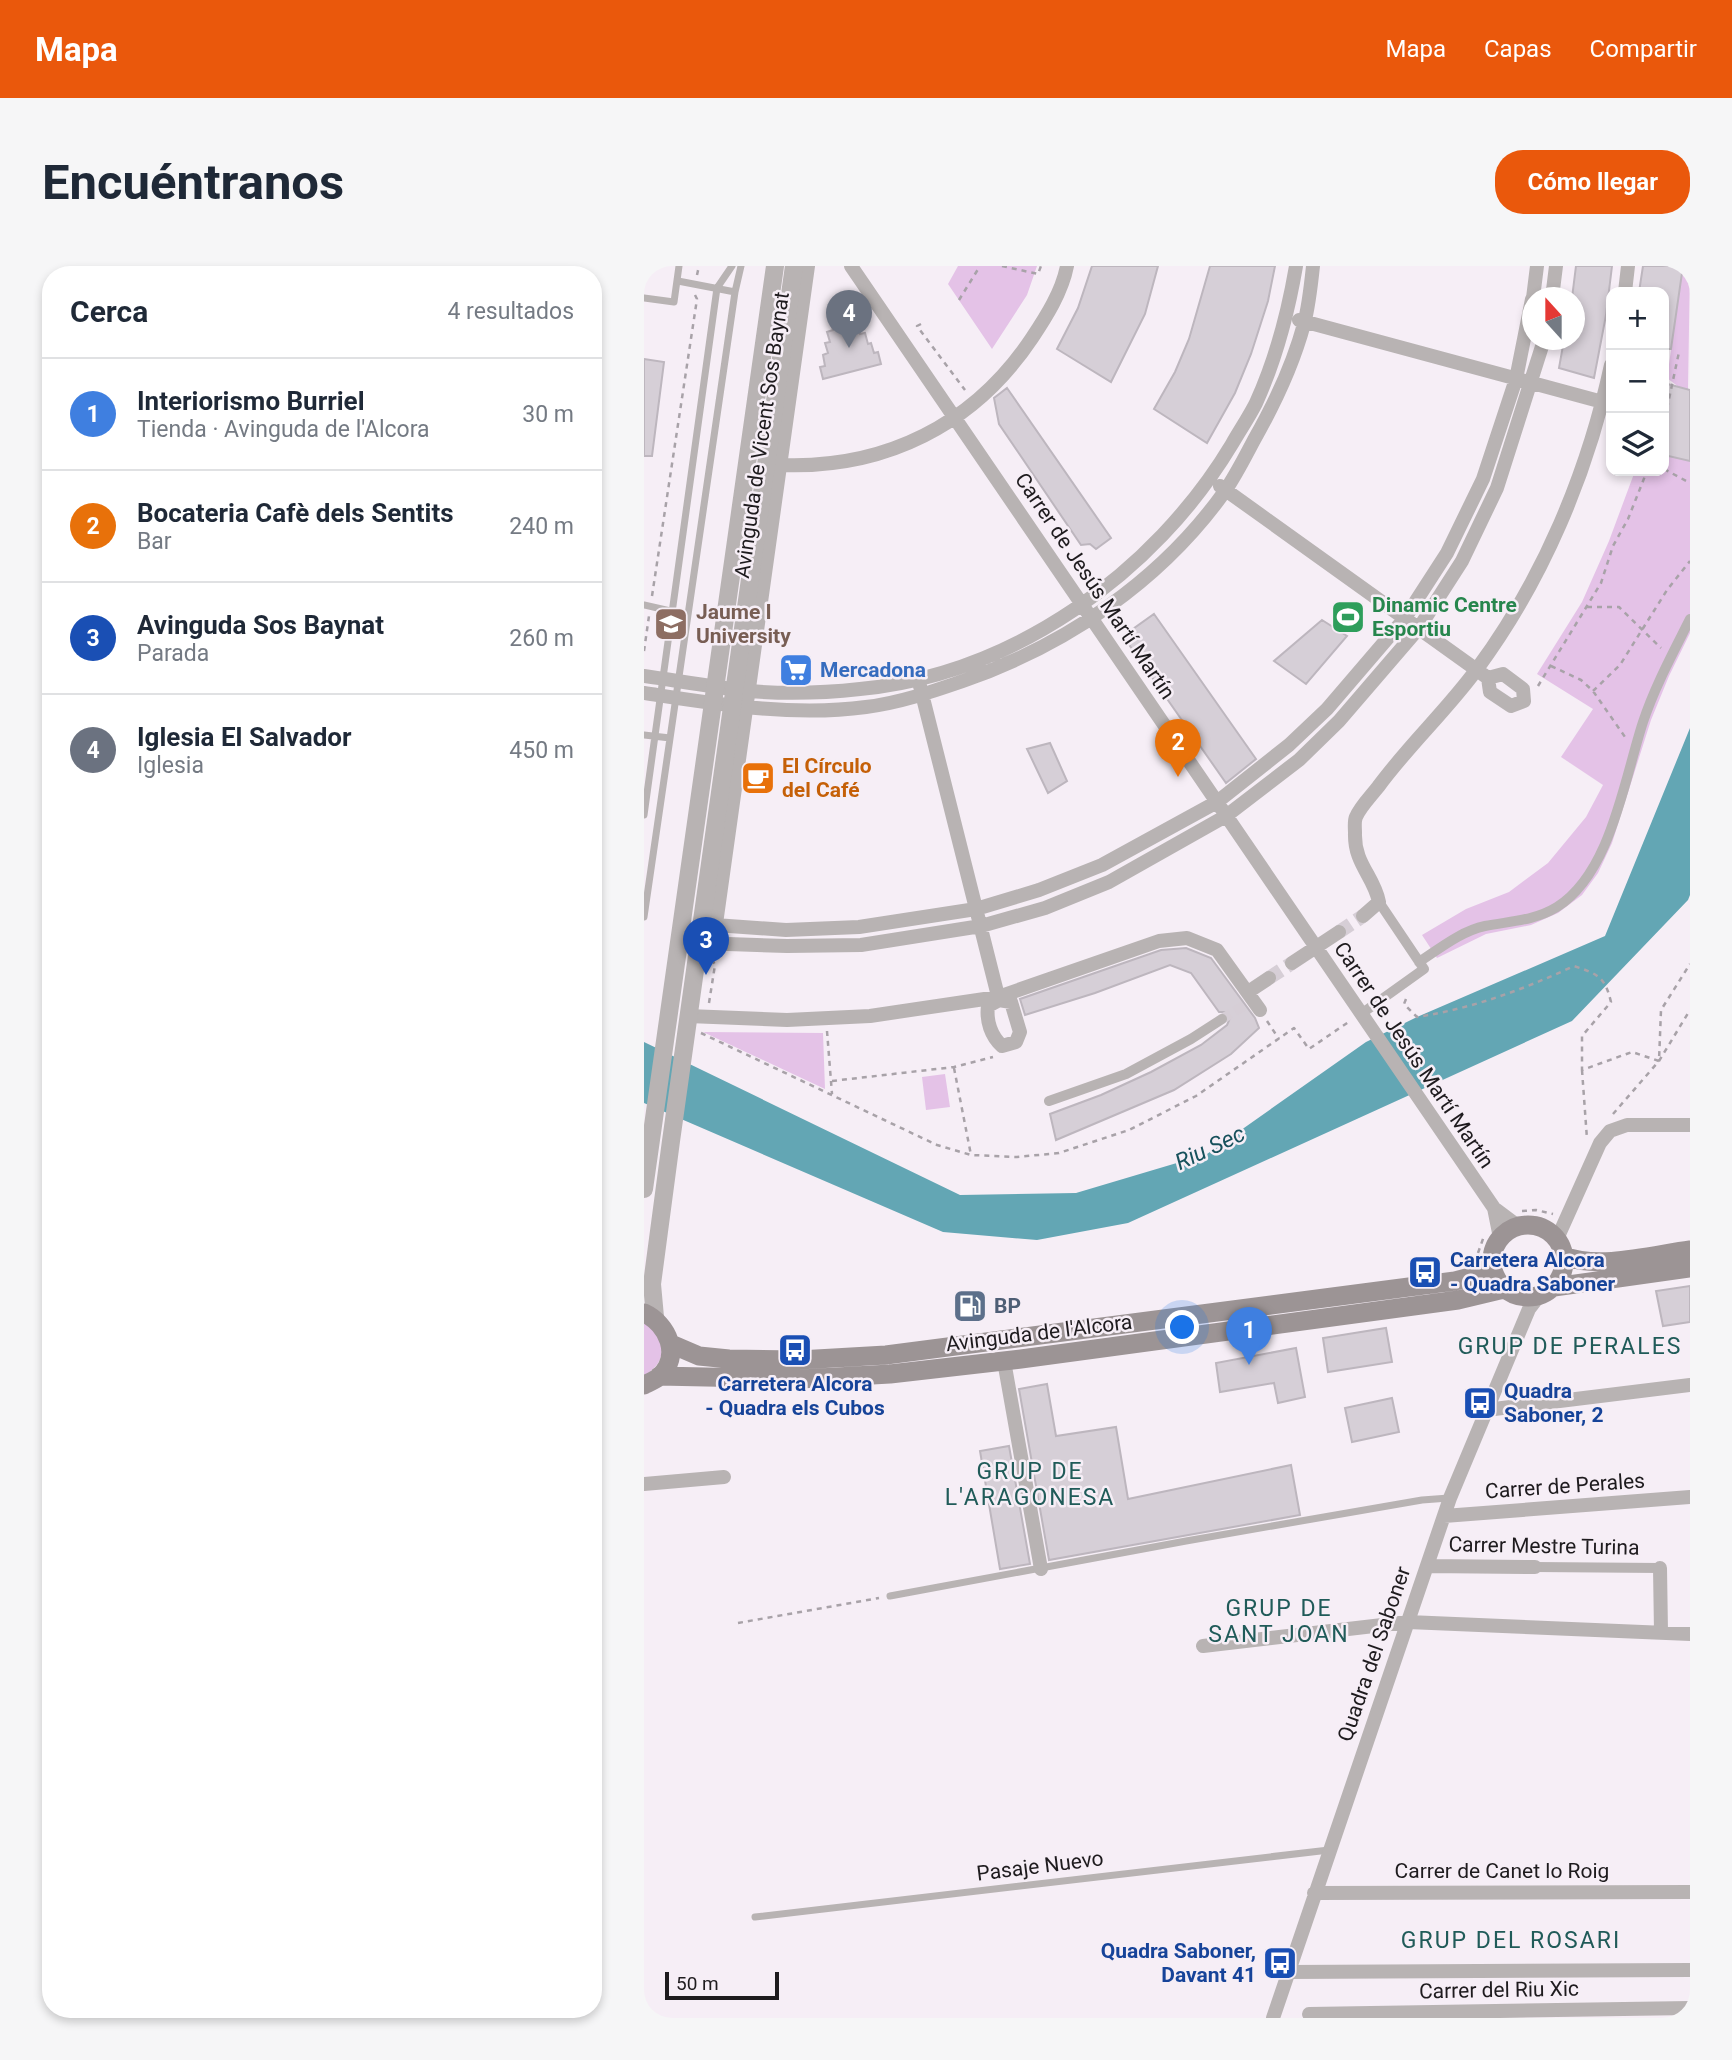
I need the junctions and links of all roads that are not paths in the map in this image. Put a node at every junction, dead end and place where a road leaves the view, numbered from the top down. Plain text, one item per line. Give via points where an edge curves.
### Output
1 (679, 266) edge
2 (732, 266) edge
3 (741, 266) edge
4 (775, 266) edge
5 (794, 266) edge
6 (808, 266) edge
7 (851, 266) edge
8 (1067, 266) edge
9 (1296, 266) edge
10 (1313, 266) edge
11 (1537, 266) edge
12 (1556, 266) edge
13 (1629, 266) edge
14 (678, 281) junction
15 (1534, 287) edge
16 (1553, 287) edge
17 (1626, 287) edge
18 (718, 289) junction
19 (734, 292) junction
20 (644, 298) edge
21 (1287, 316) junction
22 (1305, 321) junction
23 (1522, 350) edge
24 (1541, 350) edge
25 (1516, 379) junction
26 (1532, 383) junction
27 (1606, 403) edge
28 (1606, 406) edge
29 (955, 419) junction
30 (781, 465) junction
31 (1211, 479) junction
32 (1226, 490) junction
33 (1082, 605) junction
34 (647, 606) edge
35 (672, 611) junction
36 (688, 615) junction
37 (1405, 618) junction
38 (1092, 619) junction
39 (1690, 619) edge
40 (1419, 628) junction
41 (1483, 674) junction
42 (644, 676) edge
43 (663, 678) junction
44 (918, 678) junction
45 (679, 681) junction
46 (644, 693) edge
47 (714, 694) junction
48 (661, 695) junction
49 (922, 695) junction
50 (676, 698) junction
51 (741, 698) junction
52 (644, 734) edge
53 (655, 736) junction
54 (670, 738) junction
55 (1217, 802) junction
56 (644, 815) edge
57 (1226, 816) junction
58 (647, 880) edge
59 (1379, 902) junction
60 (976, 909) junction
61 (1363, 916) tunnel mouth
62 (644, 917) edge
63 (708, 924) junction
64 (981, 926) junction
65 (1339, 932) tunnel mouth
66 (706, 943) junction
67 (1316, 947) junction
68 (1292, 963) tunnel mouth
69 (1422, 966) junction
70 (1269, 978) tunnel mouth
71 (999, 998) junction
72 (1361, 1014) junction
73 (1222, 1019) tunnel mouth
74 (687, 1021) junction
75 (1049, 1101) dead end
76 (1690, 1125) edge
77 (644, 1189) edge
78 (1494, 1208) junction
79 (1518, 1219) junction
80 (1500, 1238) junction
81 (1561, 1247) junction
82 (1690, 1250) edge
83 (1484, 1260) junction
84 (1690, 1268) edge
85 (1529, 1295) junction
86 (649, 1315) edge
87 (671, 1344) junction
88 (1004, 1361) junction
89 (652, 1381) edge
90 (1690, 1385) edge
91 (1486, 1410) junction
92 (724, 1477) dead end
93 (644, 1484) edge
94 (1690, 1497) edge
95 (1450, 1498) junction
96 (1444, 1516) junction
97 (1427, 1566) junction
98 (1535, 1567) joint
99 (1660, 1568) joint
100 (1041, 1569) junction
101 (890, 1596) road end
102 (1408, 1622) junction
103 (1661, 1633) junction
104 (1690, 1634) edge
105 (1203, 1646) dead end
106 (1329, 1850) junction
107 (1690, 1892) edge
108 (1314, 1893) junction
109 (755, 1917) dead end
110 (1690, 1970) edge
111 (1288, 1972) junction
112 (1690, 2008) edge
113 (1309, 2014) dead end
114 (1273, 2018) edge

1 - 14 lane
2 - 18 lane
3 - 19 lane
4 - 47 street, Avinguda de Vicent Sos Baynat
5 - 51 street, Avinguda de Vicent Sos Baynat
6 - 30 street, Avinguda de Vicent Sos Baynat
7 - 29 street, Carrer de Jesús Martí Martín
8 - 29 street via 1047,316 1018,358
9 - 21 street
10 - 22 street
11 - 15 street
12 - 16 street
13 - 17 street
14 - 18 lane
14 - 20 lane via 674,302
18 - 19 lane
18 - 35 lane
19 - 36 lane
21 - 22 street
21 - 31 street via 1255,405
22 - 25 street
22 - 32 street via 1270,413
23 - 25 street
24 - 26 street
25 - 26 street
25 - 37 street via 1482,479 1447,553
26 - 27 street
26 - 40 street via 1497,488 1462,562
28 - 41 street via 1568,506
29 - 30 street via 912,441 862,458 815,467
29 - 33 street, Carrer de Jesús Martí Martín
30 - 51 street, Avinguda de Vicent Sos Baynat
31 - 32 street
31 - 33 street via 1144,555
32 - 37 street
32 - 38 street via 1155,569
33 - 38 street, Carrer de Jesús Martí Martín
33 - 44 street via 1022,640
34 - 35 lane
35 - 36 lane
35 - 43 lane
36 - 45 lane
37 - 40 street
37 - 55 street via 1327,709
38 - 49 street via 1030,654
38 - 55 street, Carrer de Jesús Martí Martín
39 - 69 street via 1644,719 1606,843 1592,872 1556,908 1529,920 1482,926 1448,942
40 - 41 street
40 - 57 street via 1299,760
41 - 41 street via 1490,692 1511,706 1524,702 1523,690 1503,674
41 - 59 street via 1386,776 1355,818 1354,842
42 - 43 street
43 - 45 street
43 - 48 lane
44 - 49 street
44 - 51 street via 863,689
45 - 47 street
45 - 50 lane
46 - 48 street
47 - 50 street
47 - 51 street
47 - 77 street, Avinguda de Vicent Sos Baynat
48 - 50 street
48 - 53 lane
49 - 51 street via 817,712
49 - 60 street
50 - 54 lane
51 - 63 street, Avinguda de Vicent Sos Baynat
52 - 53 lane
53 - 54 lane
53 - 56 lane
54 - 58 lane
55 - 57 street, Carrer de Jesús Martí Martín
55 - 60 street via 1102,865
57 - 64 street via 1109,882 1045,908
57 - 67 street, Carrer de Jesús Martí Martín
58 - 62 lane
59 - 61 street
59 - 69 street
60 - 63 street via 859,927 786,930
60 - 64 street
63 - 66 street, Avinguda de Vicent Sos Baynat
64 - 66 street via 862,944
64 - 71 street
65 - 67 street
66 - 74 street, Avinguda de Vicent Sos Baynat
67 - 68 street
67 - 72 street, Carrer de Jesús Martí Martín
69 - 72 street
70 - 71 street via 1252,1001 1217,950 1187,938 1159,941
71 - 71 street via 988,1006 987,1015 993,1038 1002,1046 1016,1042 1020,1032 1016,1010 1011,1002
71 - 74 street via 870,1016
72 - 78 street, Carrer de Jesús Martí Martín
73 - 75 street via 1126,1074
74 - 86 street, Avinguda de Vicent Sos Baynat
76 - 81 street via 1627,1125 1605,1137
78 - 79 street, Carrer de Jesús Martí Martín
78 - 80 street, Carrer de Jesús Martí Martín
79 - 80 main road
79 - 81 main road via 1546,1229
80 - 83 main road
81 - 82 main road via 1579,1262
81 - 85 main road via 1563,1273
83 - 85 main road via 1496,1278
83 - 87 main road, Avinguda de l'Alcora via 1474,1276 1455,1282 886,1355 729,1359 699,1356
84 - 85 main road, Avinguda de l'Alcora
85 - 88 main road, Avinguda de l'Alcora via 1458,1300
85 - 91 street, Quadra del Saboner
86 - 87 main road via 666,1329
87 - 89 main road via 669,1362
88 - 89 main road, Avinguda de l'Alcora via 850,1378
88 - 100 street
90 - 91 street
91 - 95 street, Quadra del Saboner
92 - 93 street
94 - 96 street, Carrer de Perales
95 - 96 street, Quadra del Saboner
95 - 100 lane
96 - 97 street, Quadra del Saboner
97 - 98 street, Carrer Mestre Turina
97 - 102 street, Quadra del Saboner
98 - 99 street, Carrer Mestre Turina
99 - 103 street
100 - 101 lane
102 - 103 street
102 - 105 street
102 - 106 street, Quadra del Saboner
103 - 104 street
106 - 108 street, Quadra del Saboner
106 - 109 lane, Pasaje Nuevo
107 - 108 street, Carrer de Canet lo Roig
108 - 111 street, Quadra del Saboner
110 - 111 street
111 - 114 street, Quadra del Saboner
112 - 113 street, Carrer del Riu Xic

